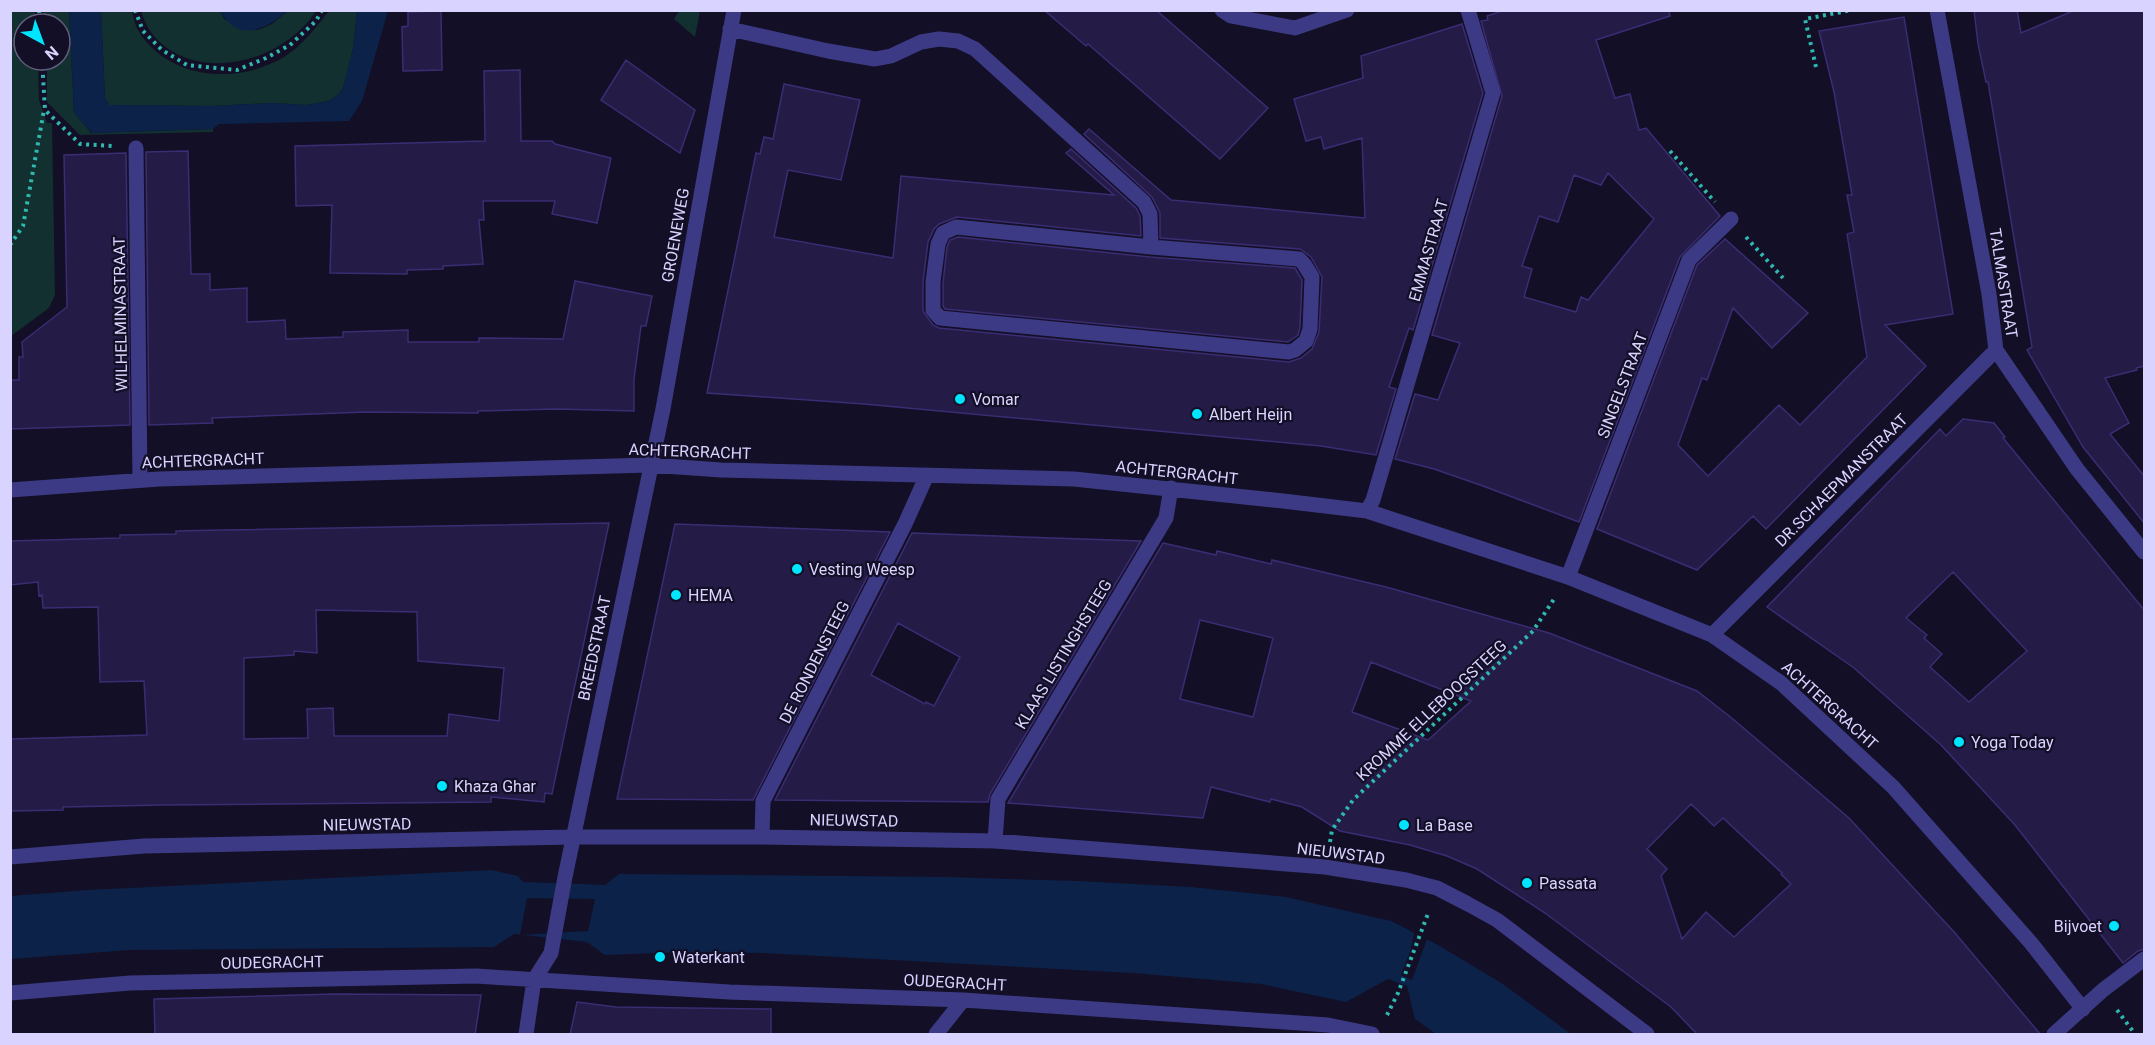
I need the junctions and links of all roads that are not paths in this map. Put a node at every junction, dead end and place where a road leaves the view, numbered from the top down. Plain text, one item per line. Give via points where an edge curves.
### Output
1 (734, 10) edge
2 (1222, 10) edge
3 (1347, 10) edge
4 (1468, 10) edge
5 (1937, 10) edge
6 (730, 29) junction
7 (136, 148) road end
8 (1731, 219) dead end
9 (1151, 247) junction
10 (1996, 350) junction
11 (650, 465) junction
12 (927, 475) junction
13 (140, 480) junction
14 (1171, 488) junction
15 (10, 490) edge
16 (1370, 506) junction
17 (2145, 552) edge
18 (1568, 577) junction
19 (1712, 635) junction
20 (573, 837) junction
21 (762, 837) junction
22 (995, 841) junction
23 (10, 857) edge
24 (2145, 959) edge
25 (534, 980) junction
26 (10, 993) edge
27 (963, 1000) junction
28 (2083, 1009) junction
29 (526, 1035) edge
30 (936, 1035) edge
31 (1372, 1035) edge
32 (1647, 1035) edge
33 (2054, 1035) edge

1 - 6 street, GROENEWEG
2 - 3 street via 1231,16 1295,28
4 - 16 street, EMMASTRAAT via 1493,93
5 - 10 street, TALMASTRAAT
6 - 9 street via 875,59 939,39 958,41 975,49 1144,202 1150,214
6 - 11 street, GROENEWEG
7 - 13 street, WILHELMINASTRAAT
8 - 18 street, SINGELSTRAAT via 1689,260
9 - 9 street via 956,227 943,233 938,244 933,310 940,318 1289,351 1306,341 1312,284 1309,270 1299,259
10 - 17 street, TALMASTRAAT via 2077,470
10 - 19 street, DR.SCHAEPMANSTRAAT
11 - 12 street, ACHTERGRACHT
11 - 13 street, ACHTERGRACHT
11 - 20 street, BREEDSTRAAT
12 - 14 street, ACHTERGRACHT via 1074,479
12 - 21 street, DE RONDENSTEEG via 763,801
13 - 15 street, ACHTERGRACHT
14 - 16 street, ACHTERGRACHT
14 - 22 street, KLAAS LISTINGHSTEEG via 1166,518 998,799
16 - 18 street, ACHTERGRACHT
18 - 19 street, ACHTERGRACHT
19 - 28 street, ACHTERGRACHT via 1781,683 1893,787 2031,943
20 - 21 street, NIEUWSTAD
20 - 23 street, NIEUWSTAD via 144,846
20 - 25 street via 551,953
21 - 22 street, NIEUWSTAD
22 - 32 street, NIEUWSTAD via 1325,867 1437,888 1497,920
24 - 28 street
25 - 26 street, OUDEGRACHT via 476,976 142,983
25 - 27 street, OUDEGRACHT
25 - 29 street
27 - 30 street
27 - 31 street, OUDEGRACHT via 1328,1025
28 - 33 street

